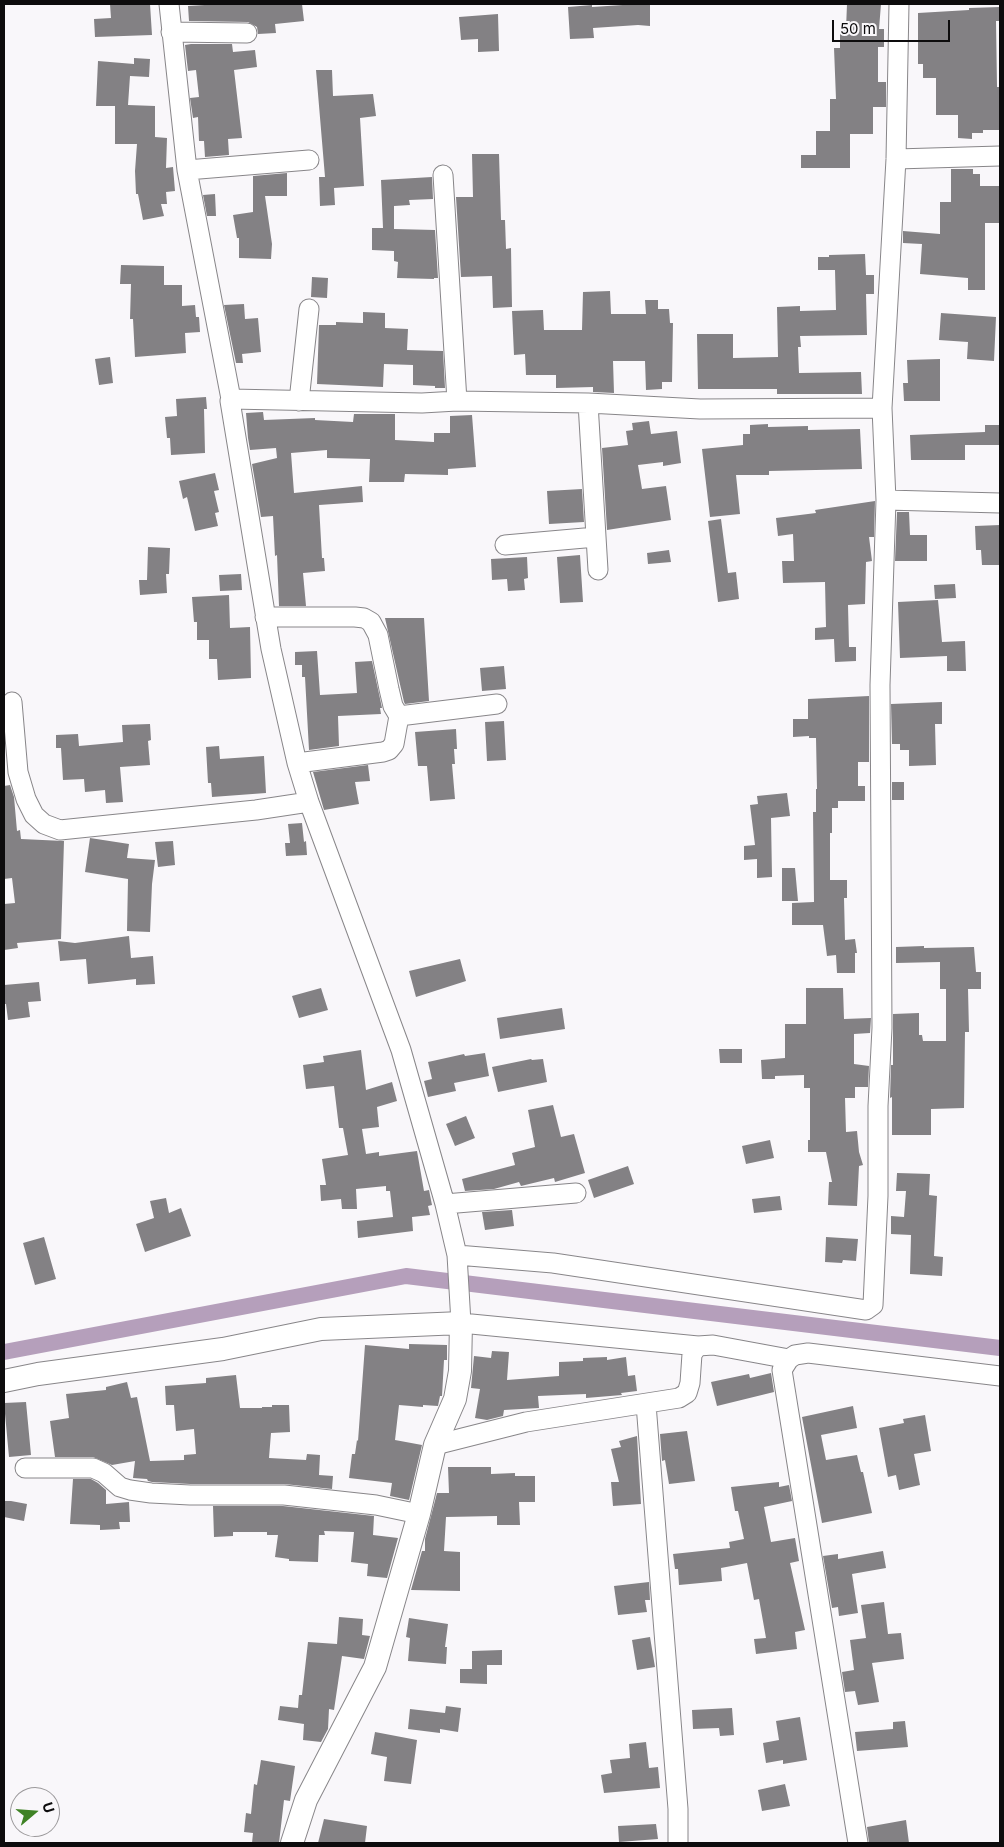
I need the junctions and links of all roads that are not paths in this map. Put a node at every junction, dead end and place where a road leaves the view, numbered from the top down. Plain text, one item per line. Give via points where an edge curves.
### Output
1 (169, 4) edge
2 (899, 4) edge
3 (171, 32) junction
4 (246, 33) dead end
5 (1000, 156) edge
6 (896, 159) junction
7 (309, 160) dead end
8 (187, 170) junction
9 (443, 175) dead end
10 (309, 309) dead end
11 (231, 399) junction
12 (299, 401) junction
13 (456, 401) junction
14 (588, 403) junction
15 (882, 408) junction
16 (886, 500) junction
17 (1000, 503) edge
18 (596, 537) junction
19 (505, 545) dead end
20 (598, 570) dead end
21 (265, 617) junction
22 (12, 702) dead end
23 (497, 704) dead end
24 (399, 716) junction
25 (297, 763) junction
26 (309, 802) junction
27 (576, 1193) dead end
28 (446, 1204) junction
29 (457, 1262) junction
30 (461, 1315) junction
31 (698, 1346) junction
32 (789, 1359) junction
33 (1000, 1376) edge
34 (4, 1381) edge
35 (646, 1404) junction
36 (436, 1445) junction
37 (26, 1468) dead end
38 (419, 1514) junction
39 (292, 1843) edge
40 (678, 1843) edge
41 (858, 1843) edge

1 - 3 street
2 - 6 street
3 - 4 street
3 - 8 street
5 - 6 street
6 - 15 street
7 - 8 street
8 - 11 street
9 - 13 street
10 - 12 street
11 - 12 street
11 - 21 street
12 - 13 street
13 - 14 street
14 - 15 street via 700,409
14 - 18 street
15 - 16 street
16 - 17 street
16 - 29 street via 880,685 882,1028 872,1305 866,1310 592,1269
18 - 19 street
18 - 20 street
21 - 24 street via 355,617 370,622 378,635 393,706
21 - 25 street
22 - 26 street via 18,772 26,799 34,815 44,824 60,830
23 - 24 street
24 - 25 street via 394,744 389,750
25 - 26 street
26 - 28 street via 401,1050
27 - 28 street
28 - 29 street
29 - 30 street
30 - 31 street
30 - 34 street via 321,1329 224,1349
30 - 36 street via 460,1371 455,1399
31 - 32 street via 713,1345
31 - 35 street via 692,1354 687,1393
32 - 33 street via 808,1353
32 - 41 street via 782,1370 782,1381
35 - 36 street via 526,1422
35 - 40 street
36 - 38 street
37 - 38 street via 93,1468 120,1486 151,1493 284,1494 376,1505
38 - 39 street via 375,1667 306,1800

